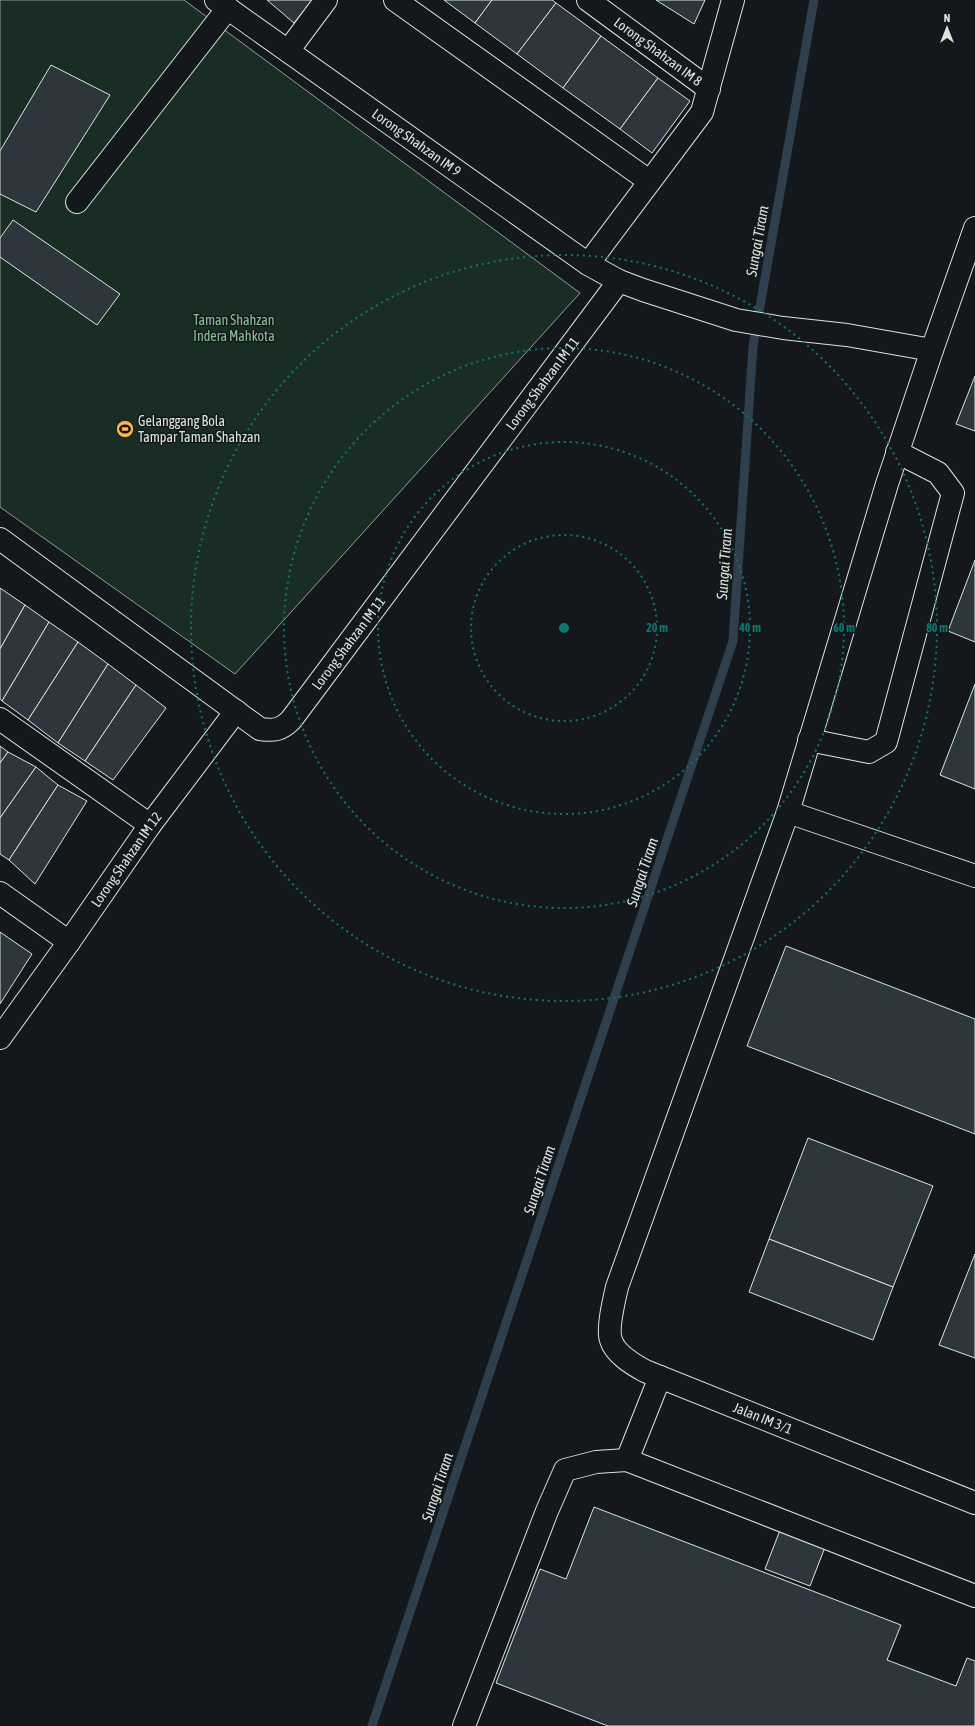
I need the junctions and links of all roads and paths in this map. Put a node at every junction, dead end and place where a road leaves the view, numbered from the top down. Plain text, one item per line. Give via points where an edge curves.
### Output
1 (326, 0) edge
2 (395, 0) edge
3 (588, 0) edge
4 (733, 0) edge
5 (222, 4) edge
6 (288, 51) junction
7 (709, 89) junction
8 (649, 181) junction
9 (77, 202) dead end
10 (975, 228) edge
11 (588, 264) junction
12 (619, 281) junction
13 (932, 350) junction
14 (897, 452) junction
15 (0, 539) edge
16 (236, 711) junction
17 (0, 719) edge
18 (809, 740) junction
19 (788, 812) junction
20 (150, 826) junction
21 (975, 876) edge
22 (0, 893) edge
23 (69, 942) junction
24 (0, 1038) edge
25 (660, 1377) junction
26 (627, 1460) junction
27 (975, 1503) edge
28 (975, 1596) edge
29 (464, 1726) edge

1 - 6 street
2 - 8 street
3 - 7 street, Lorong Shahzan IM 8
4 - 7 street
5 - 6 street, Lorong Shahzan IM 9
5 - 9 street
6 - 11 street, Lorong Shahzan IM 9
7 - 8 street via 702,112
8 - 11 street
10 - 13 street, Jalan IM 3/1
11 - 12 street, Lorong Shahzan IM 9
12 - 13 street, Lorong Shahzan IM 9 via 736,320
12 - 16 street, Lorong Shahzan IM 11 via 292,720 283,728 272,731 260,729
13 - 14 street, Jalan IM 3/1
14 - 18 street, Jalan IM 3/1
14 - 18 street via 938,473 953,493 886,742 870,752
15 - 16 street, Lorong Shahzan IM 11
16 - 20 street, Lorong Shahzan IM 12
17 - 20 street
18 - 19 street, Jalan IM 3/1
19 - 21 street
19 - 25 street, Jalan IM 3/1 via 617,1287 610,1315 610,1340 624,1359 645,1372
20 - 23 street, Lorong Shahzan IM 12
22 - 23 street
23 - 24 street, Lorong Shahzan IM 12
25 - 26 street
25 - 27 street, Jalan IM 3/1
26 - 28 street
26 - 29 street via 596,1462 566,1470 547,1511

